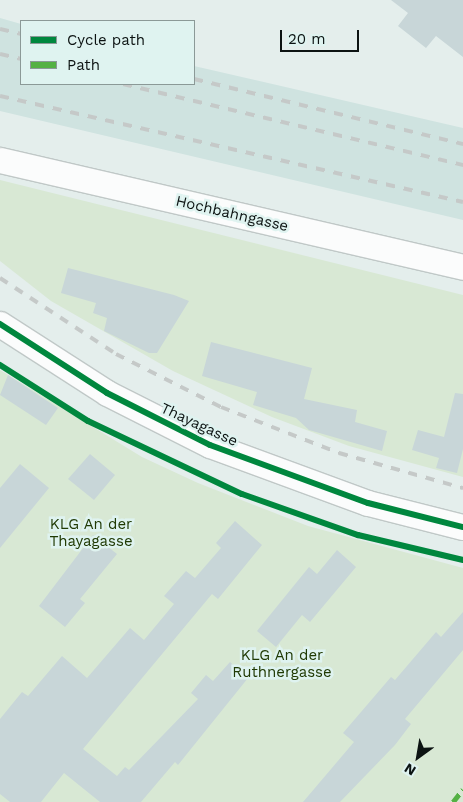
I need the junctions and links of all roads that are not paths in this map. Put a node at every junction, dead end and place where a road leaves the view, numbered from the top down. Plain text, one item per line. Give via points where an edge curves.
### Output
1 (0, 160) edge
2 (463, 267) edge
3 (0, 324) edge
4 (463, 527) edge

1 - 2 street, Hochbahngasse
3 - 4 street, Thayagasse via 98,388 210,446 368,503

